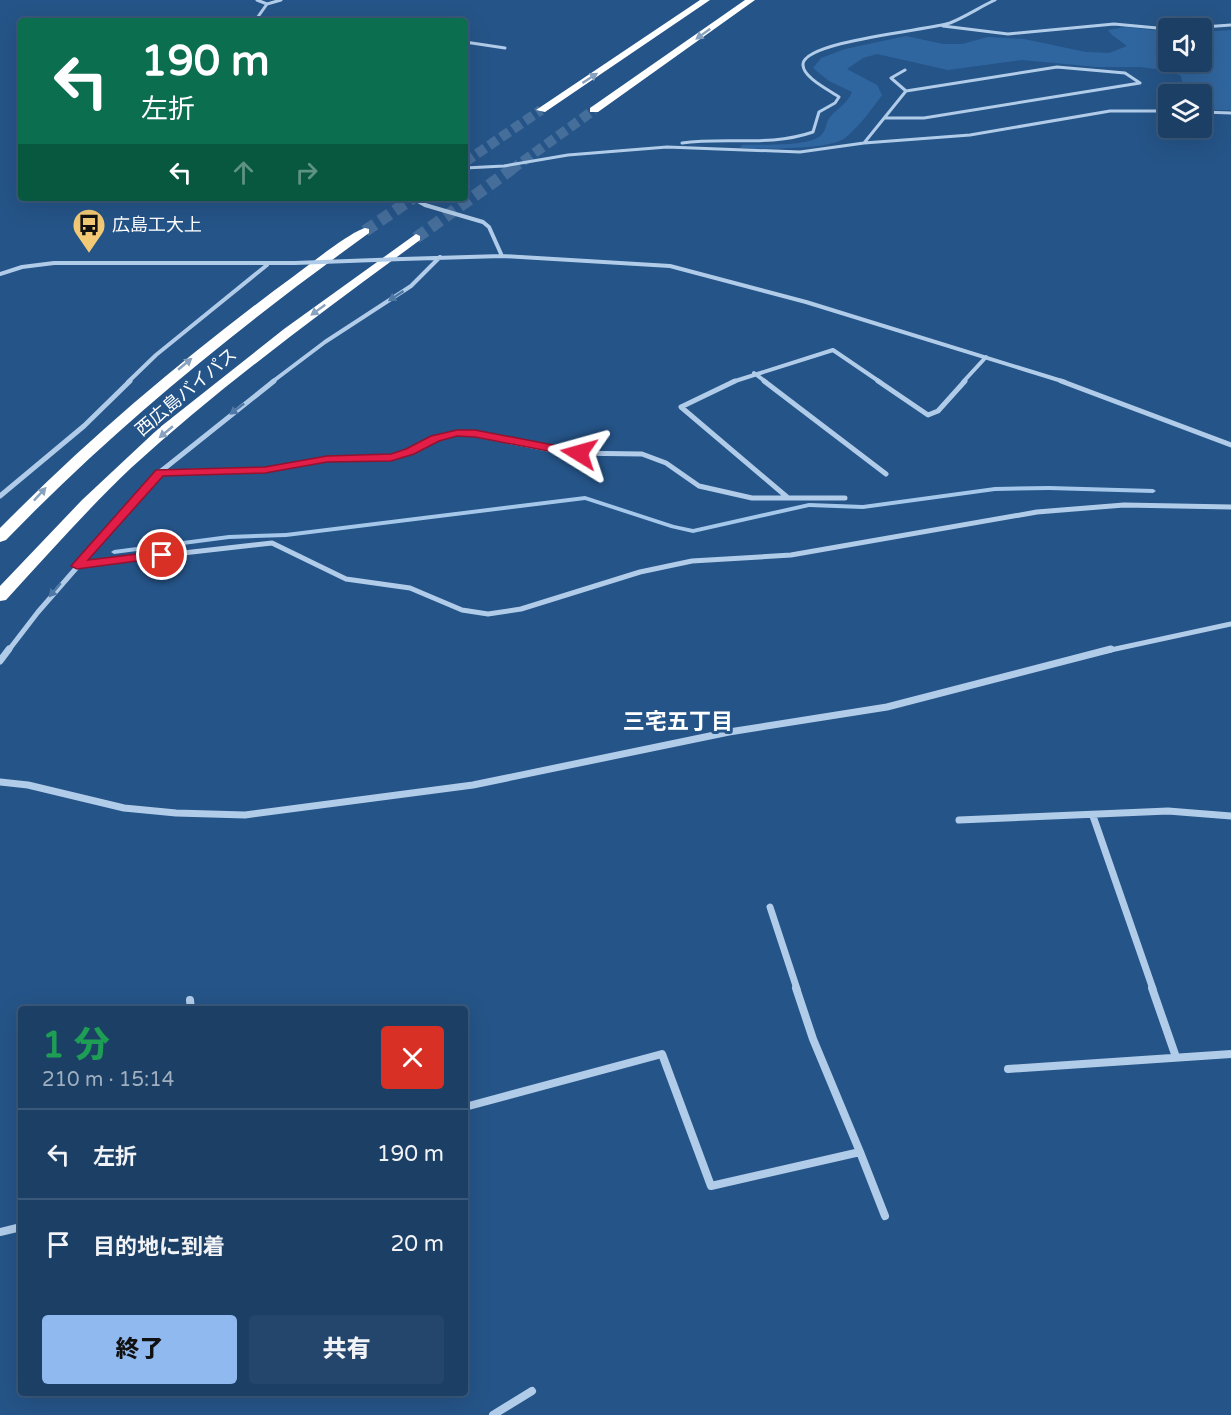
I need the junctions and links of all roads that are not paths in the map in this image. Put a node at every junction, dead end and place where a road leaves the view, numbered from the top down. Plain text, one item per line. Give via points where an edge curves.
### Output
1 (257, 0) edge
2 (281, 0) edge
3 (706, 0) edge
4 (751, 0) edge
5 (995, 0) edge
6 (267, 4) junction
7 (257, 18) edge
8 (939, 25) junction
9 (1231, 25) edge
10 (1212, 26) edge
11 (1158, 28) edge
12 (468, 42) edge
13 (505, 48) dead end
14 (904, 70) dead end
15 (906, 91) junction
16 (541, 110) tunnel mouth
17 (594, 110) tunnel mouth
18 (1158, 111) edge
19 (1212, 112) edge
20 (1231, 113) edge
21 (886, 118) junction
22 (864, 143) junction
23 (667, 147) junction
24 (468, 168) edge
25 (418, 201) edge
26 (365, 231) tunnel mouth
27 (416, 238) tunnel mouth
28 (502, 256) junction
29 (440, 257) junction
30 (267, 264) junction
31 (0, 274) edge
32 (986, 357) junction
33 (754, 374) junction
34 (1231, 445) edge
35 (160, 472) junction
36 (886, 474) dead end
37 (0, 496) edge
38 (788, 498) junction
39 (845, 498) dead end
40 (1231, 507) edge
41 (0, 537) edge
42 (77, 566) junction
43 (0, 596) edge
44 (1231, 624) edge
45 (0, 661) edge
46 (0, 782) edge
47 (1093, 816) junction
48 (1231, 816) edge
49 (959, 820) dead end
50 (770, 907) dead end
51 (190, 1000) dead end
52 (191, 1006) edge
53 (1231, 1054) edge
54 (1176, 1057) junction
55 (1008, 1069) dead end
56 (468, 1106) edge
57 (860, 1152) junction
58 (885, 1216) dead end
59 (18, 1228) edge
60 (0, 1232) edge
61 (532, 1391) dead end
62 (493, 1415) edge

1 - 6 street
2 - 6 street
16 -> 3 highway
4 -> 17 highway
5 - 8 street
6 - 7 street
8 - 11 street via 1008,34 1114,24
8 - 23 street via 812,53 803,65 806,73 839,97 819,112 813,132 804,137 702,140
9 - 10 street
12 - 13 street
14 - 15 street via 891,78
15 - 21 street
15 - 21 street via 1057,66 1125,73 1140,83 924,118
18 - 22 street via 1110,111 970,135
19 - 20 street
21 - 22 street
22 - 23 street via 779,152
23 - 24 street
25 - 28 street via 483,222
41 -> 26 highway, 西広島バイパス via 126,413 275,294
27 -> 43 highway, 西広島バイパス via 260,353 162,434 88,502
28 - 29 street
28 - 32 street via 693,270
29 - 30 street, bridge
29 -> 35 street via 411,286 325,342
30 - 31 street via 54,261
30 - 37 street via 156,355 84,426
32 - 33 street via 938,411 928,415 833,350
32 - 34 street via 1054,378
33 - 36 street
33 - 38 street via 681,406
35 - 38 street via 265,470 327,459 391,458 445,435 467,433 568,453 642,454 666,463 699,486 753,498
35 - 42 street
38 - 39 street
40 - 42 street via 1124,505 1037,512 791,555 692,561 640,572 520,609 488,614 462,610 410,588 346,579 272,543
42 -> 45 street
44 - 46 street via 1116,648 887,707 729,732 450,788 211,815 105,805 36,784
47 - 48 street via 1168,811
47 - 49 street
47 - 54 street
50 - 57 street via 813,1039
51 - 52 street
53 - 54 street
54 - 55 street
56 - 57 street via 663,1054 711,1186
57 - 58 street
59 - 60 street
61 - 62 street

